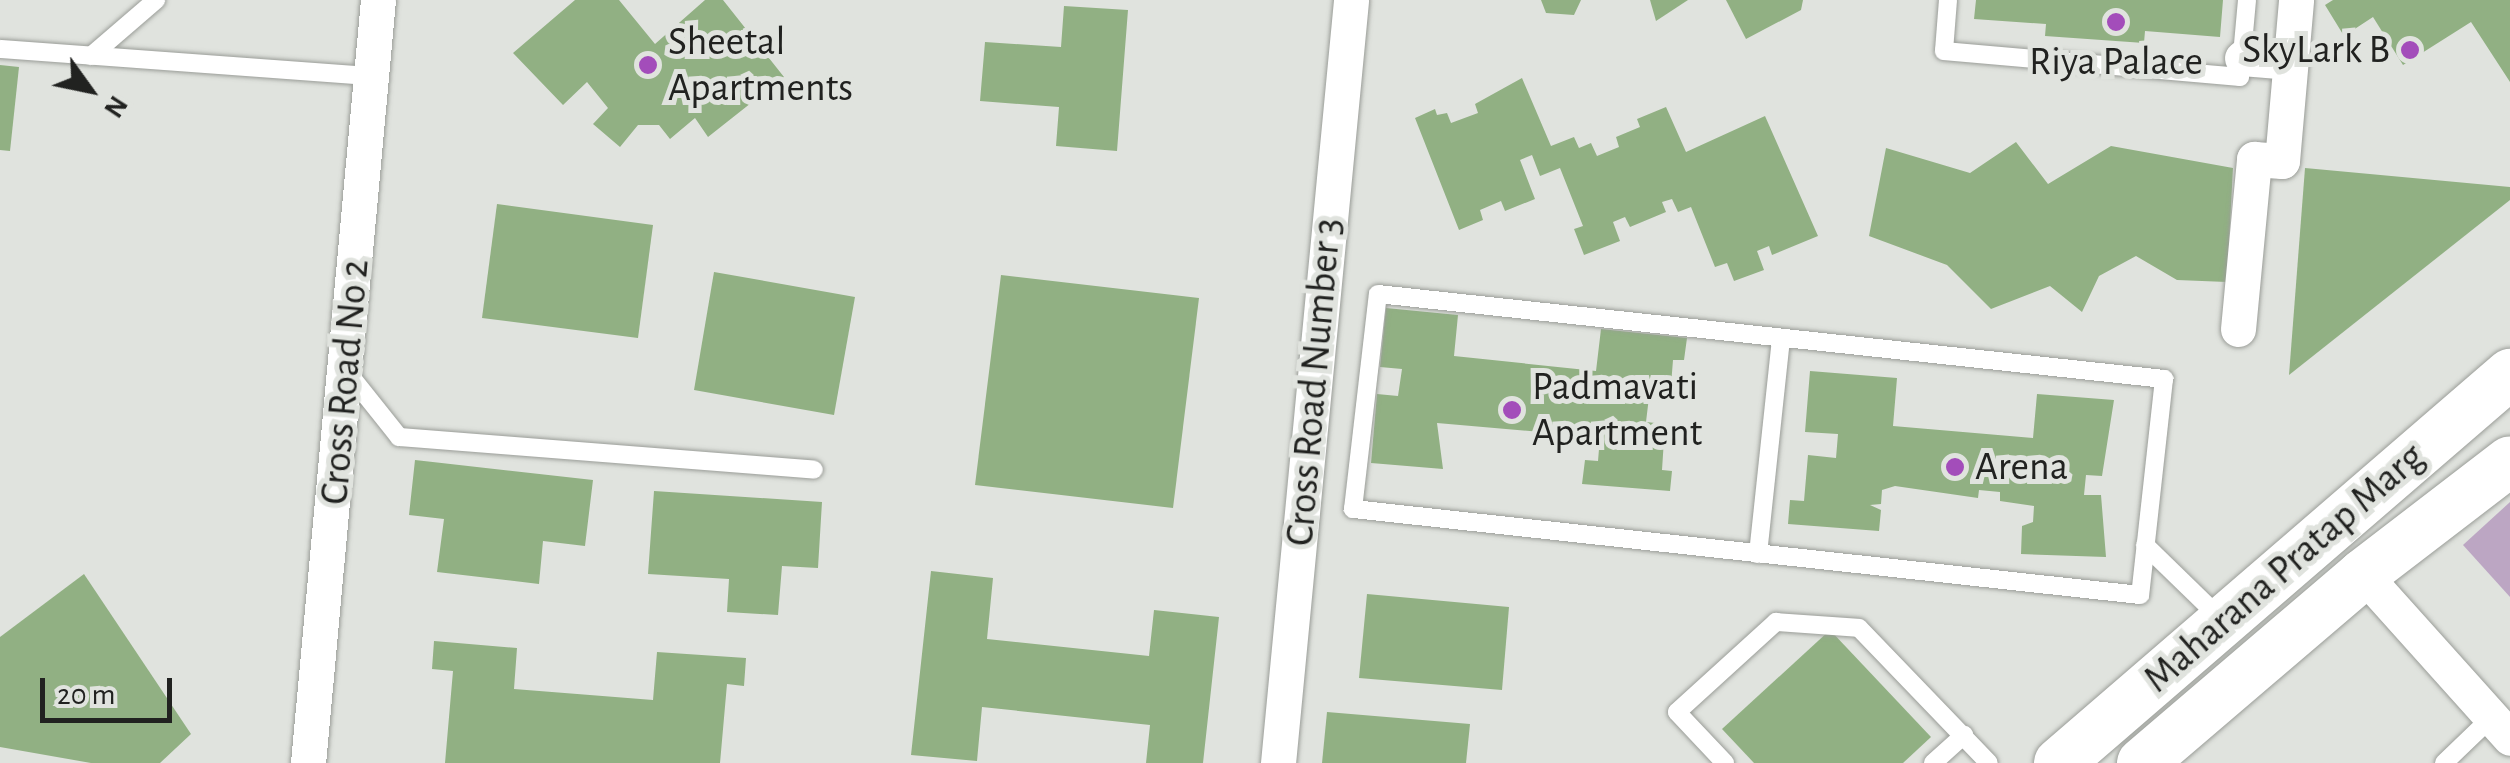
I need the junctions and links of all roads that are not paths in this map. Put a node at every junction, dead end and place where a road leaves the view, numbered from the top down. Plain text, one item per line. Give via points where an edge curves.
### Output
1 (156, 0) edge
2 (378, 0) edge
3 (1351, 0) edge
4 (1948, 0) edge
5 (2247, 0) edge
6 (2296, 0) edge
7 (0, 49) edge
8 (90, 56) junction
9 (2242, 58) junction
10 (2291, 62) junction
11 (370, 76) junction
12 (2238, 329) dead end
13 (1782, 339) junction
14 (348, 373) junction
15 (2510, 374) edge
16 (2510, 462) edge
17 (814, 470) dead end
18 (2145, 544) junction
19 (1758, 554) junction
20 (2363, 574) junction
21 (2223, 621) junction
22 (2501, 728) edge
23 (1964, 736) junction
24 (308, 763) edge
25 (1278, 763) edge
26 (1725, 763) edge
27 (1933, 763) edge
28 (1989, 763) edge
29 (2060, 763) edge
30 (2142, 763) edge
31 (2444, 763) edge

1 - 8 lane
2 - 11 street, Cross Road No 2
3 - 25 street, Cross Road Number 3
4 - 9 lane via 1944,51 2240,77
5 - 9 lane
6 - 10 street
7 - 8 lane
8 - 11 lane
9 - 10 street
10 - 12 street via 2282,162 2254,160
11 - 14 street, Cross Road No 2
13 - 18 lane via 2164,380
13 - 19 lane
13 - 19 lane via 1378,294 1353,509
14 - 17 lane via 398,437
14 - 24 street, Cross Road No 2
15 - 21 main road, Maharana Pratap Marg
16 - 20 main road, Maharana Pratap Marg
18 - 19 lane via 2140,595
18 - 21 lane
20 - 22 street
20 - 30 main road, Maharana Pratap Marg
21 - 29 main road, Maharana Pratap Marg
22 - 31 lane
23 - 26 lane via 1859,628 1776,622 1677,712
23 - 27 lane
23 - 28 lane

